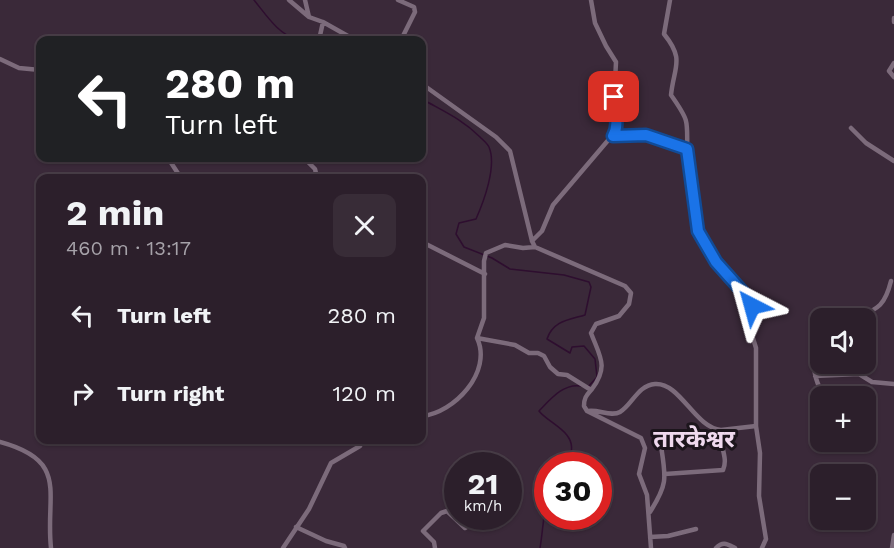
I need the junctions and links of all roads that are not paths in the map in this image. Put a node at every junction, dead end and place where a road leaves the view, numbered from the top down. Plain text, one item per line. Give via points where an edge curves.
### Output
1 (289, 0) edge
2 (305, 0) edge
3 (398, 0) edge
4 (591, 0) edge
5 (670, 0) edge
6 (309, 17) junction
7 (323, 22) junction
8 (320, 36) edge
9 (348, 36) edge
10 (402, 36) edge
11 (0, 59) edge
12 (894, 63) edge
13 (36, 70) edge
14 (894, 77) edge
15 (426, 87) edge
16 (851, 128) dead end
17 (613, 136) junction
18 (687, 149) junction
19 (894, 161) edge
20 (308, 162) edge
21 (316, 174) edge
22 (532, 241) junction
23 (426, 244) edge
24 (535, 247) junction
25 (485, 274) junction
26 (891, 281) dead end
27 (876, 309) edge
28 (477, 338) junction
29 (815, 376) joint
30 (894, 384) edge
31 (818, 386) edge
32 (589, 389) junction
33 (587, 411) junction
34 (426, 416) edge
35 (756, 426) junction
36 (721, 430) junction
37 (0, 442) edge
38 (361, 444) edge
39 (661, 446) dead end
40 (665, 474) junction
41 (444, 512) edge
42 (650, 512) junction
43 (297, 527) junction
44 (696, 529) dead end
45 (894, 535) edge
46 (650, 537) junction
47 (51, 548) edge
48 (283, 548) edge
49 (345, 548) edge
50 (435, 548) edge
51 (651, 548) edge
52 (716, 548) edge
53 (735, 548) edge
54 (762, 548) edge
55 (892, 548) edge

1 - 6 street
2 - 6 street
3 - 10 street via 414,7 415,12
4 - 17 street via 595,23 616,62 617,117
5 - 18 street via 664,34 678,59 671,95 687,121
6 - 7 street
7 - 8 street
7 - 9 street
11 - 13 street via 19,68
12 - 14 street via 890,71
15 - 22 street via 510,151
16 - 19 street
17 - 18 street via 646,135
17 - 22 street via 553,205 542,231
18 - 35 street via 698,231 716,262 752,306
20 - 21 street
22 - 24 street
23 - 25 street
24 - 25 street via 505,245 486,254
24 - 32 street via 625,285 631,293 629,304 619,316 596,324 591,333 603,363 601,375
25 - 28 street via 484,318
26 - 27 street via 885,301
28 - 32 street via 515,345 544,356 558,374 567,375
28 - 34 street via 480,367 465,394
29 - 30 street via 860,374 872,382
29 - 31 street
32 - 33 street via 584,397
33 - 36 street via 616,414 654,383 670,389 711,428
33 - 42 street via 641,438 645,448 639,474
35 - 36 street
35 - 54 street via 759,496 766,540
36 - 40 street via 723,470
37 - 47 street via 42,462 52,488
38 - 43 street via 331,463
39 - 40 street
40 - 42 street via 662,493
41 - 50 street via 423,531
42 - 46 street
43 - 48 street
43 - 49 street
44 - 46 street
45 - 55 street
46 - 51 street
52 - 53 street via 726,543

